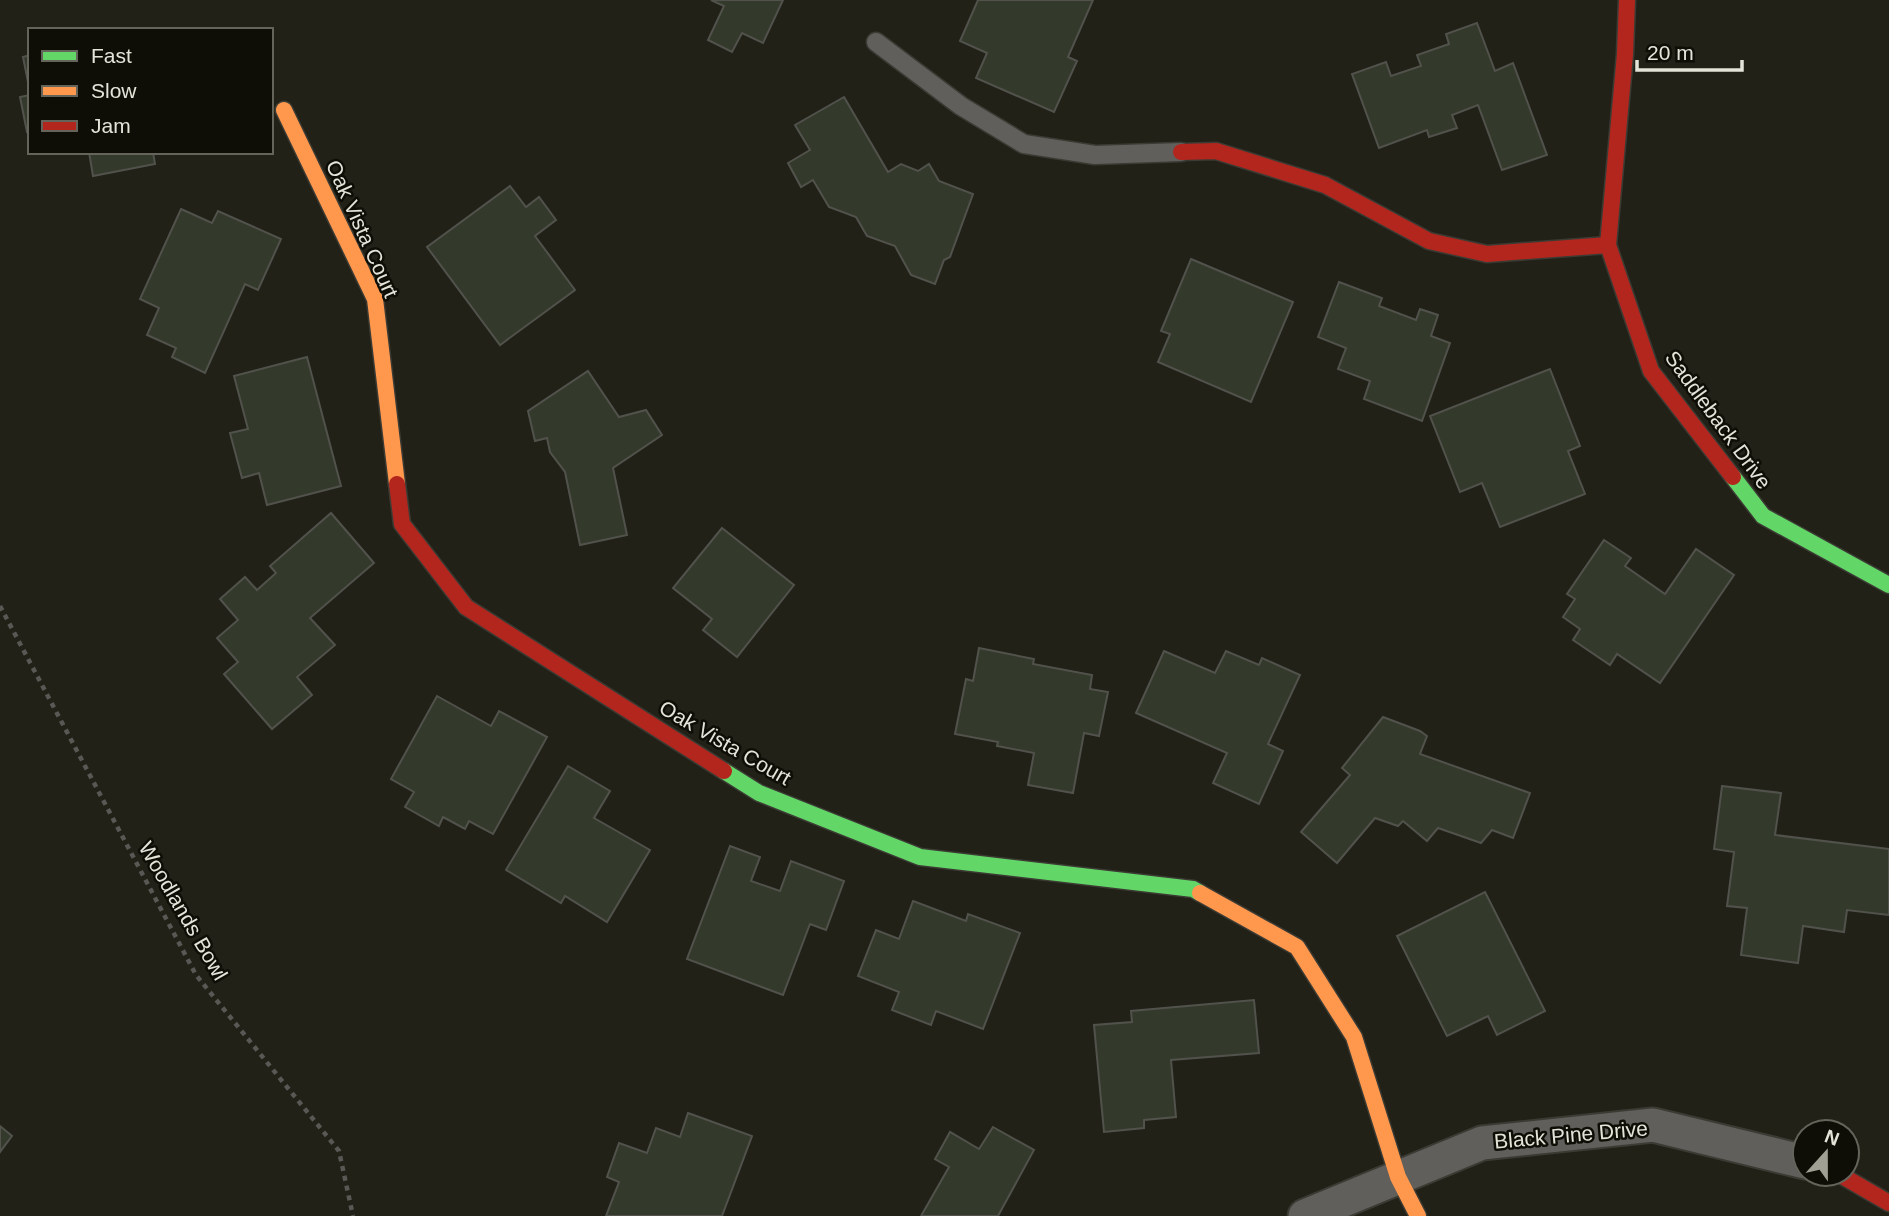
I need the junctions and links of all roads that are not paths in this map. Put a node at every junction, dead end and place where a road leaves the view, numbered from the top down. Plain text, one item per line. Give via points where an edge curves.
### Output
1 (1627, 0) edge
2 (876, 42) dead end
3 (284, 110) dead end
4 (1181, 152) joint
5 (1608, 245) junction
6 (1889, 585) edge
7 (1791, 1159) edge
8 (1398, 1177) junction
9 (1861, 1187) edge
10 (1889, 1203) edge
11 (1305, 1216) edge
12 (1418, 1216) edge

1 - 5 street, Saddleback Drive
2 - 4 lane via 961,106 1024,144 1095,155
3 - 8 street, Oak Vista Court via 375,299 402,524 466,607 759,793 920,857 1193,889 1297,947 1354,1037
4 - 5 street via 1216,151 1325,185 1429,241 1487,254
5 - 6 street, Saddleback Drive via 1651,371 1763,516
7 - 8 street, Black Pine Drive via 1653,1125 1482,1143
8 - 11 street, Black Pine Drive
8 - 12 street, Oak Vista Court
9 - 10 street

